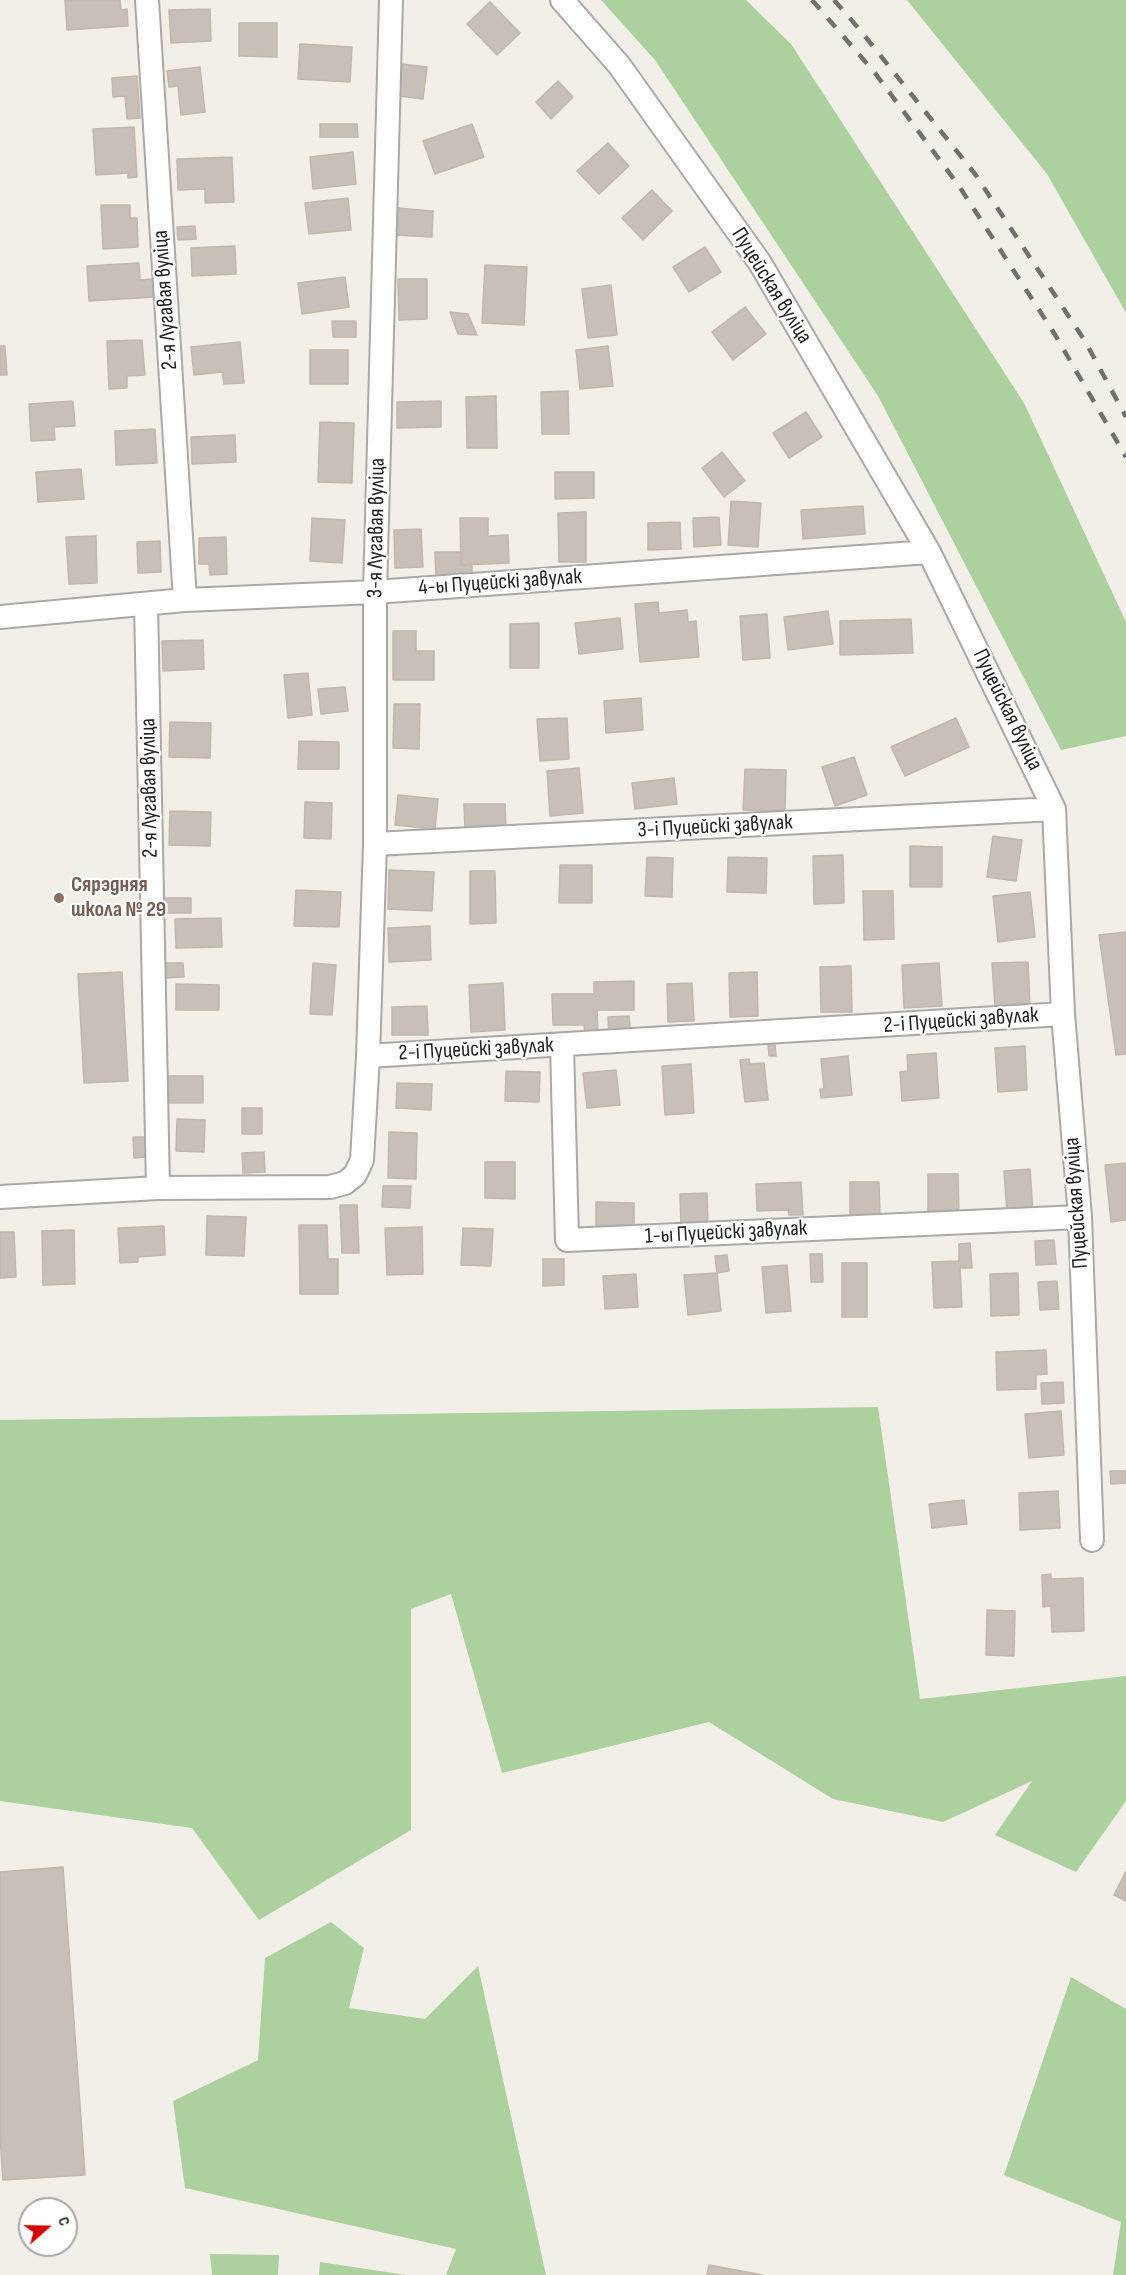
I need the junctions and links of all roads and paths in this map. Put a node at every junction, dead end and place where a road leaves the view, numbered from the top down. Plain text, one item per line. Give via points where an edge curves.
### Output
1 (147, 0) edge
2 (390, 0) edge
3 (562, 0) edge
4 (929, 552) junction
5 (375, 592) junction
6 (185, 600) junction
7 (146, 604) junction
8 (0, 617) edge
9 (1054, 809) junction
10 (375, 844) junction
11 (1063, 1014) junction
12 (562, 1045) junction
13 (368, 1056) junction
14 (158, 1188) junction
15 (0, 1197) edge
16 (1080, 1217) junction
17 (1092, 1540) dead end

1 - 6 street, 2-я Лугавая вуліца
2 - 5 street, 3-я Лугавая вуліца
3 - 4 street, Пуцейская вуліца via 619,64 760,262
4 - 5 street, 4-ы Пуцейскі завулак
4 - 9 street, Пуцейская вуліца
5 - 6 street, 4-ы Пуцейскі завулак
5 - 10 street, 3-я Лугавая вуліца
6 - 7 street, 4-ы Пуцейскі завулак
7 - 8 street, 4-ы Пуцейскі завулак
7 - 14 street, 2-я Лугавая вуліца
9 - 10 street, 3-і Пуцейскі завулак
9 - 11 street, Пуцейская вуліца
10 - 13 street, 3-я Лугавая вуліца
11 - 12 street, 2-і Пуцейскі завулак
11 - 16 street, Пуцейская вуліца
12 - 13 street, 2-і Пуцейскі завулак
12 - 16 street, 1-ы Пуцейскі завулак via 567,1240
13 - 14 street, 2-і Пуцейскі завулак via 362,1160 355,1175 345,1183 330,1187
14 - 15 street, 2-і Пуцейскі завулак
16 - 17 street, Пуцейская вуліца

